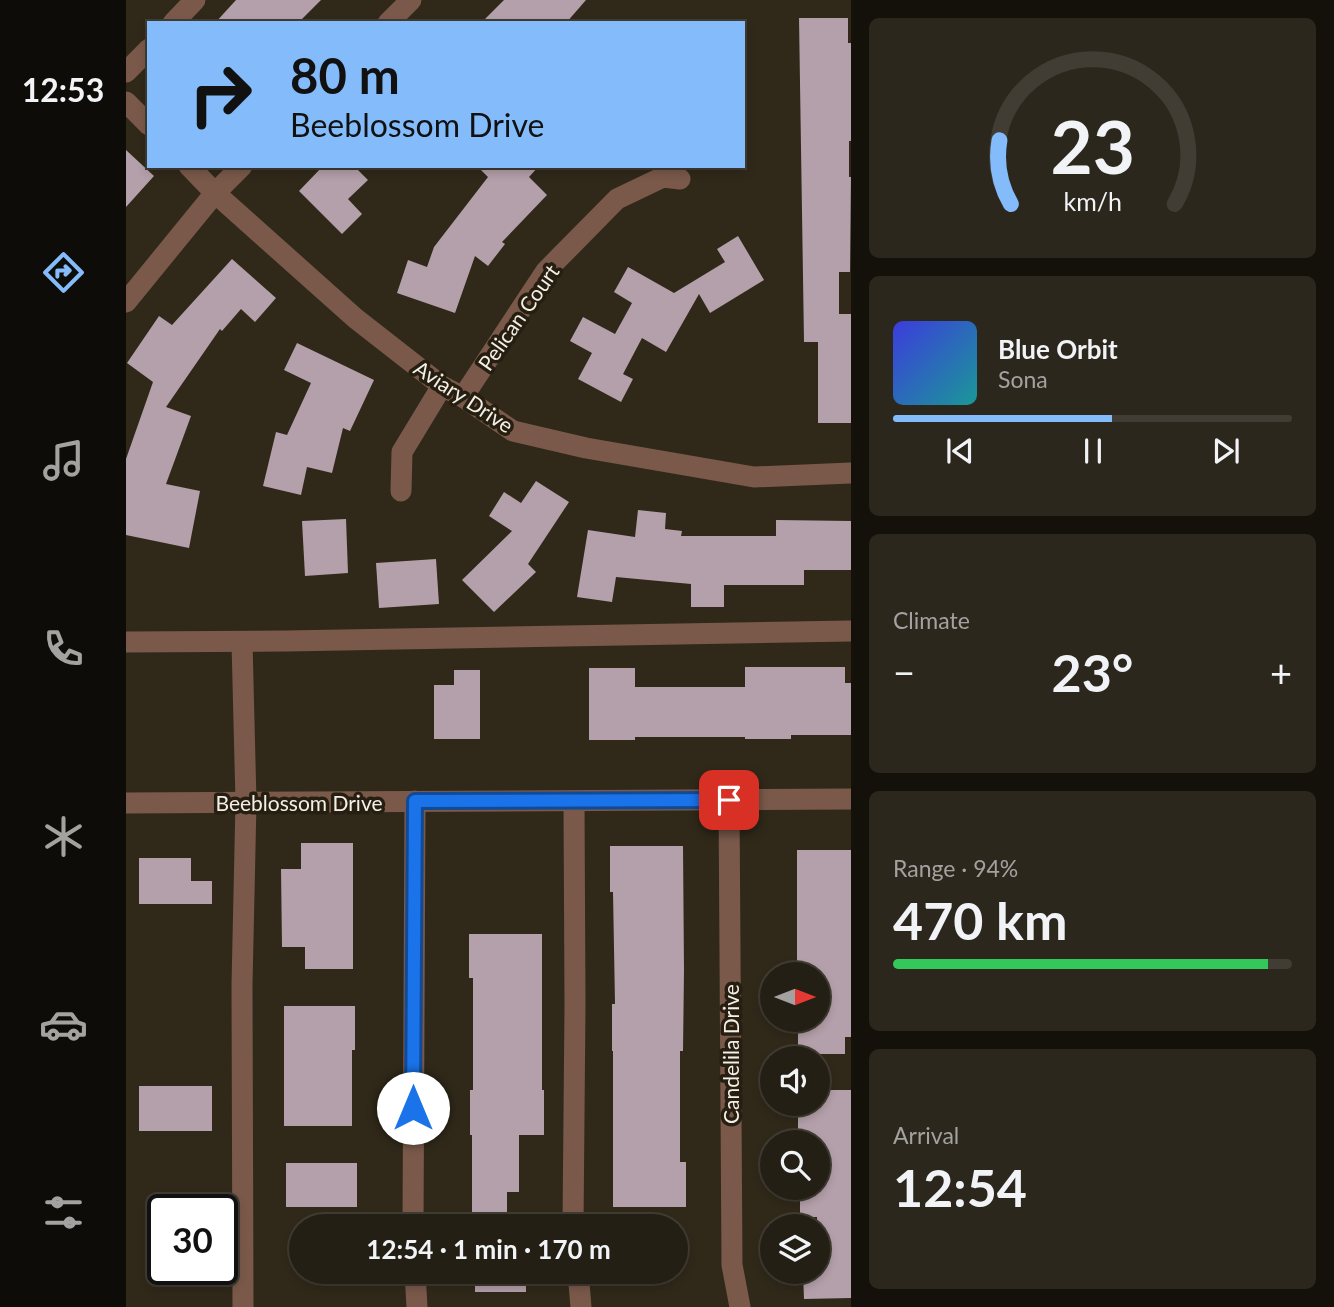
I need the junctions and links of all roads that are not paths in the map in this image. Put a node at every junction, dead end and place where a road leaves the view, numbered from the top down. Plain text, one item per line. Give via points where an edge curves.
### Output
1 (195, 0) edge
2 (411, 0) edge
3 (175, 21) edge
4 (390, 21) edge
5 (147, 50) edge
6 (126, 72) edge
7 (126, 102) edge
8 (147, 123) edge
9 (191, 168) edge
10 (240, 168) edge
11 (680, 179) dead end
12 (215, 193) junction
13 (126, 302) edge
14 (442, 386) junction
15 (463, 397) junction
16 (851, 473) edge
17 (401, 491) dead end
18 (851, 631) edge
19 (126, 642) edge
20 (242, 642) junction
21 (851, 799) edge
22 (729, 800) junction
23 (415, 801) junction
24 (574, 801) junction
25 (246, 802) junction
26 (126, 803) edge
27 (412, 1214) edge
28 (573, 1214) edge
29 (416, 1284) edge
30 (579, 1284) edge
31 (243, 1307) edge
32 (418, 1307) edge
33 (581, 1307) edge
34 (740, 1307) edge

1 - 3 street
2 - 4 street
5 - 6 street
7 - 8 street
9 - 12 street, Aviary Drive
10 - 12 street
11 - 15 street, Pelican Court via 663,177 617,199 547,271
12 - 13 street
12 - 14 street, Aviary Drive via 355,318
14 - 15 street, Aviary Drive
14 - 17 street via 402,452
15 - 16 street, Aviary Drive via 513,431 586,448 754,477
18 - 20 street
19 - 20 street
20 - 25 street
21 - 22 street, Beeblossom Drive
22 - 24 street, Beeblossom Drive
22 - 34 street, Candelila Drive via 732,1265
23 - 24 street, Beeblossom Drive
23 - 25 street, Beeblossom Drive
23 - 27 street
24 - 28 street
25 - 26 street, Beeblossom Drive
25 - 31 street
29 - 32 street
30 - 33 street

